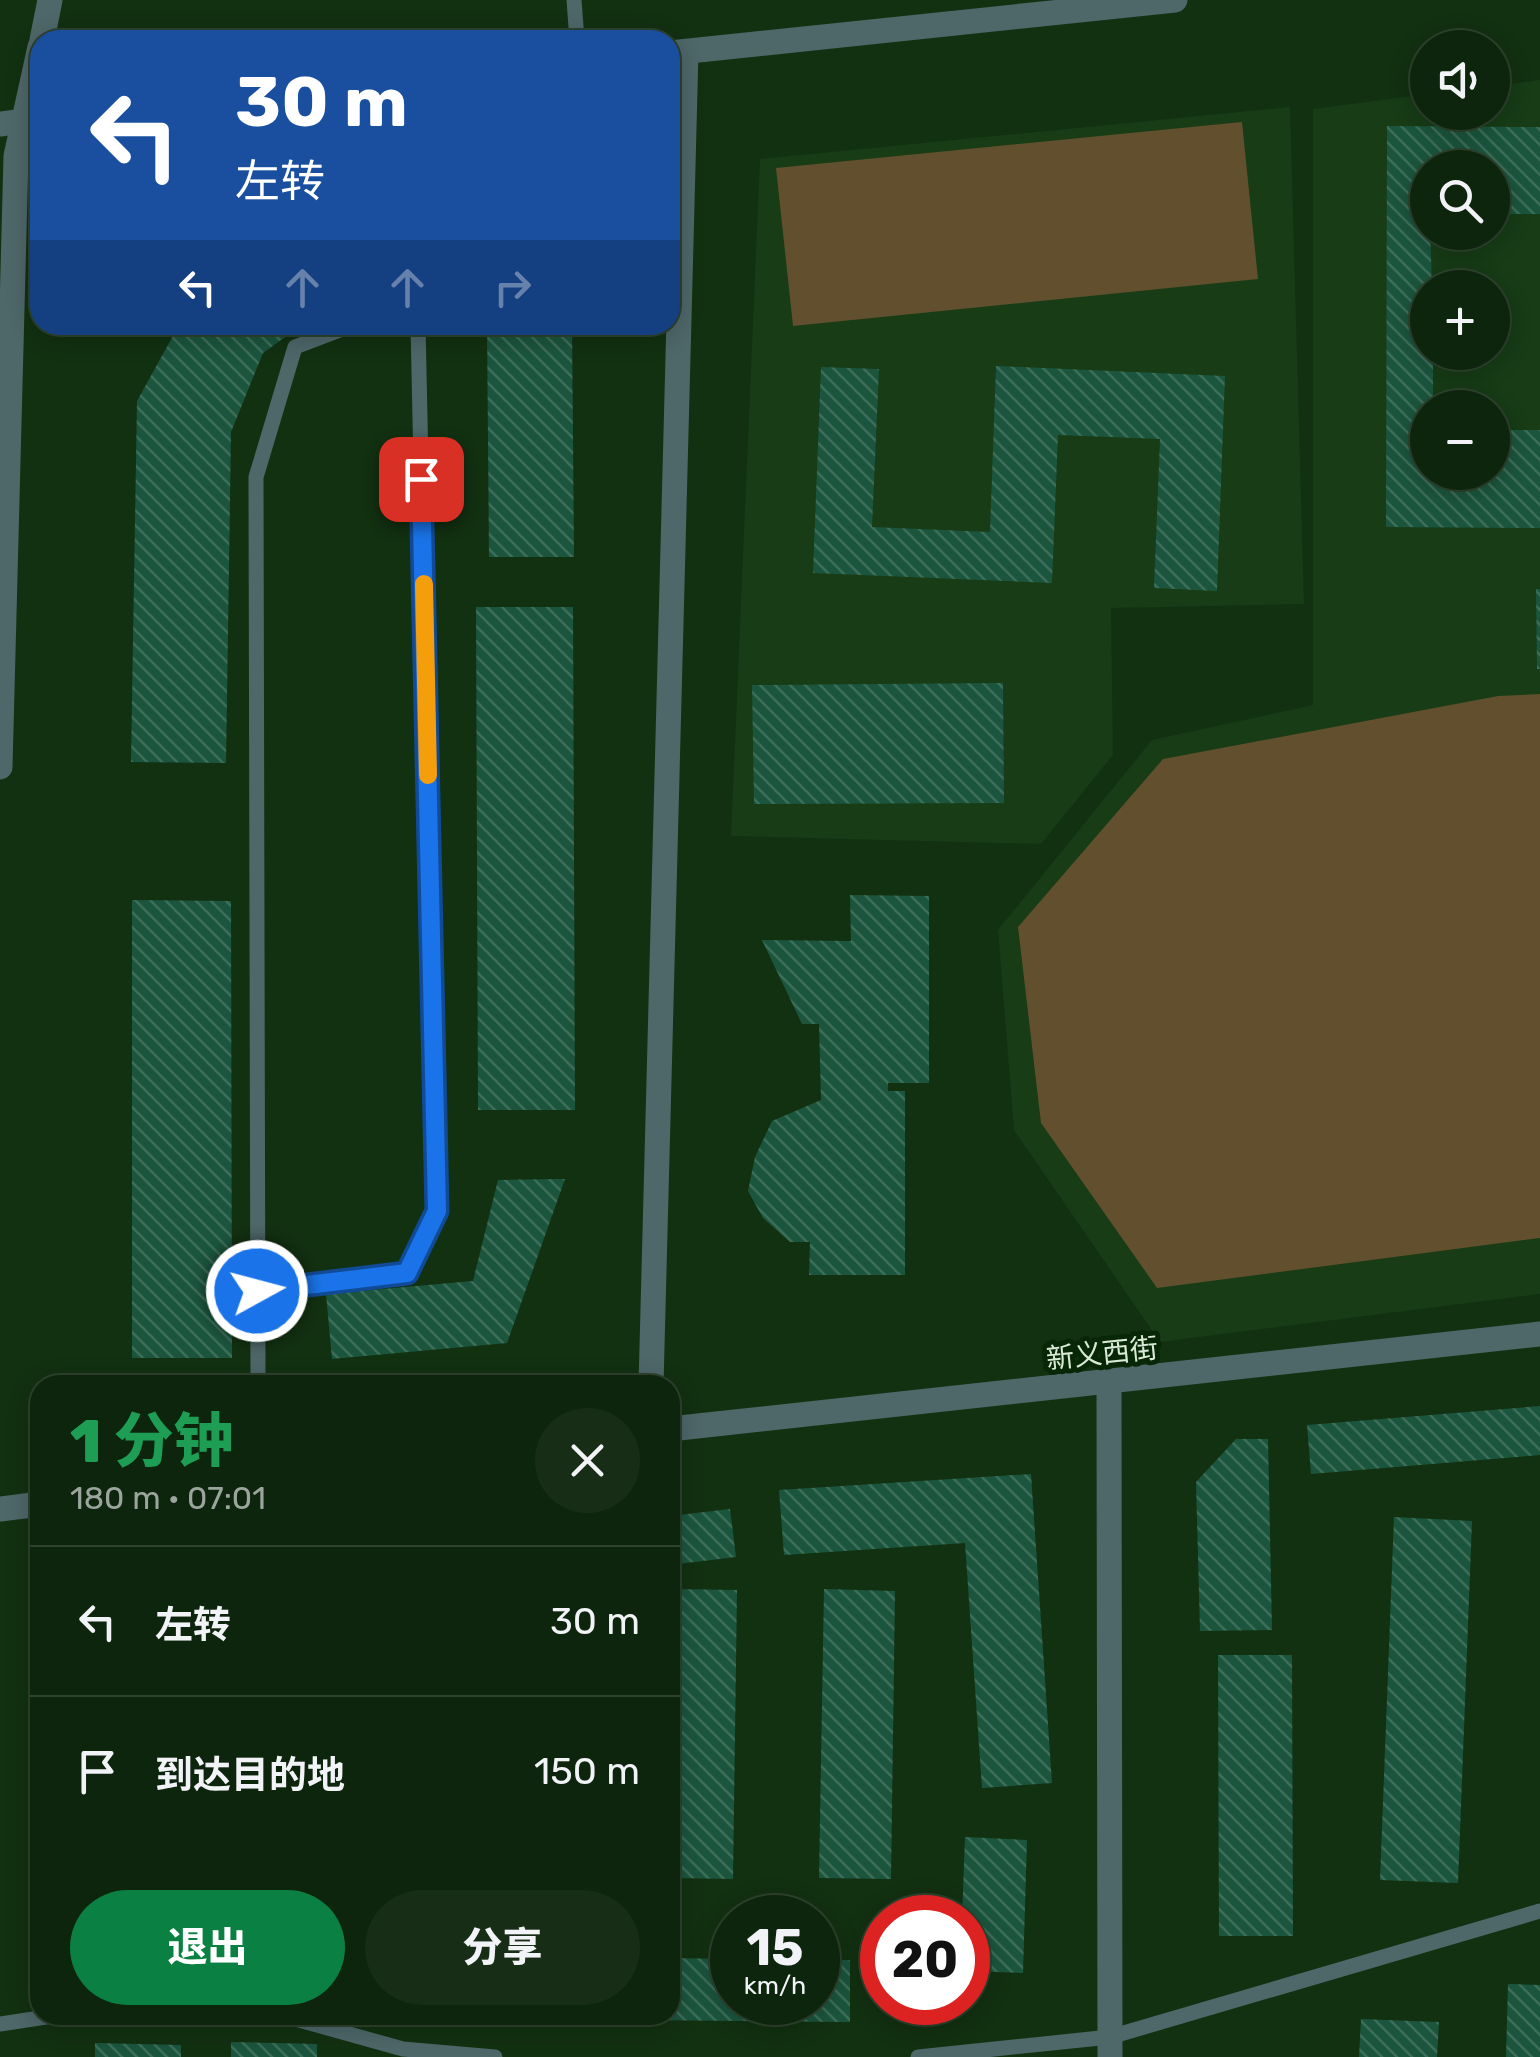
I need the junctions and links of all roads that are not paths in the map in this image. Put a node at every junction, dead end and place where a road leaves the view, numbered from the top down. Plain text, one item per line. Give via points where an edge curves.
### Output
1 (50, 0) edge
2 (574, 0) edge
3 (1175, 0) edge
4 (1138, 2) edge
5 (44, 30) edge
6 (576, 30) edge
7 (680, 52) edge
8 (30, 87) edge
9 (21, 122) edge
10 (326, 335) edge
11 (418, 335) edge
12 (672, 335) edge
13 (5, 362) edge
14 (0, 767) edge
15 (257, 1291) junction
16 (1540, 1334) edge
17 (258, 1375) edge
18 (651, 1375) edge
19 (1109, 1383) junction
20 (680, 1428) edge
21 (30, 1505) edge
22 (0, 1509) edge
23 (1540, 1911) edge
24 (30, 2019) edge
25 (0, 2024) edge
26 (317, 2025) edge
27 (1110, 2047) edge
28 (936, 2056) edge
29 (496, 2057) edge
30 (918, 2057) edge

1 - 5 street
2 - 6 lane
3 - 4 street
4 - 7 street
8 - 9 street
9 - 13 street
10 - 15 lane via 294,347 256,478
11 - 15 lane via 437,1211 407,1273
12 - 18 street
13 - 14 street
15 - 17 lane
16 - 19 street, 新义西街
19 - 20 street, 新义西街
19 - 27 street
21 - 22 street
23 - 27 lane
24 - 25 lane
26 - 29 lane via 402,2049
27 - 28 lane
28 - 30 lane

